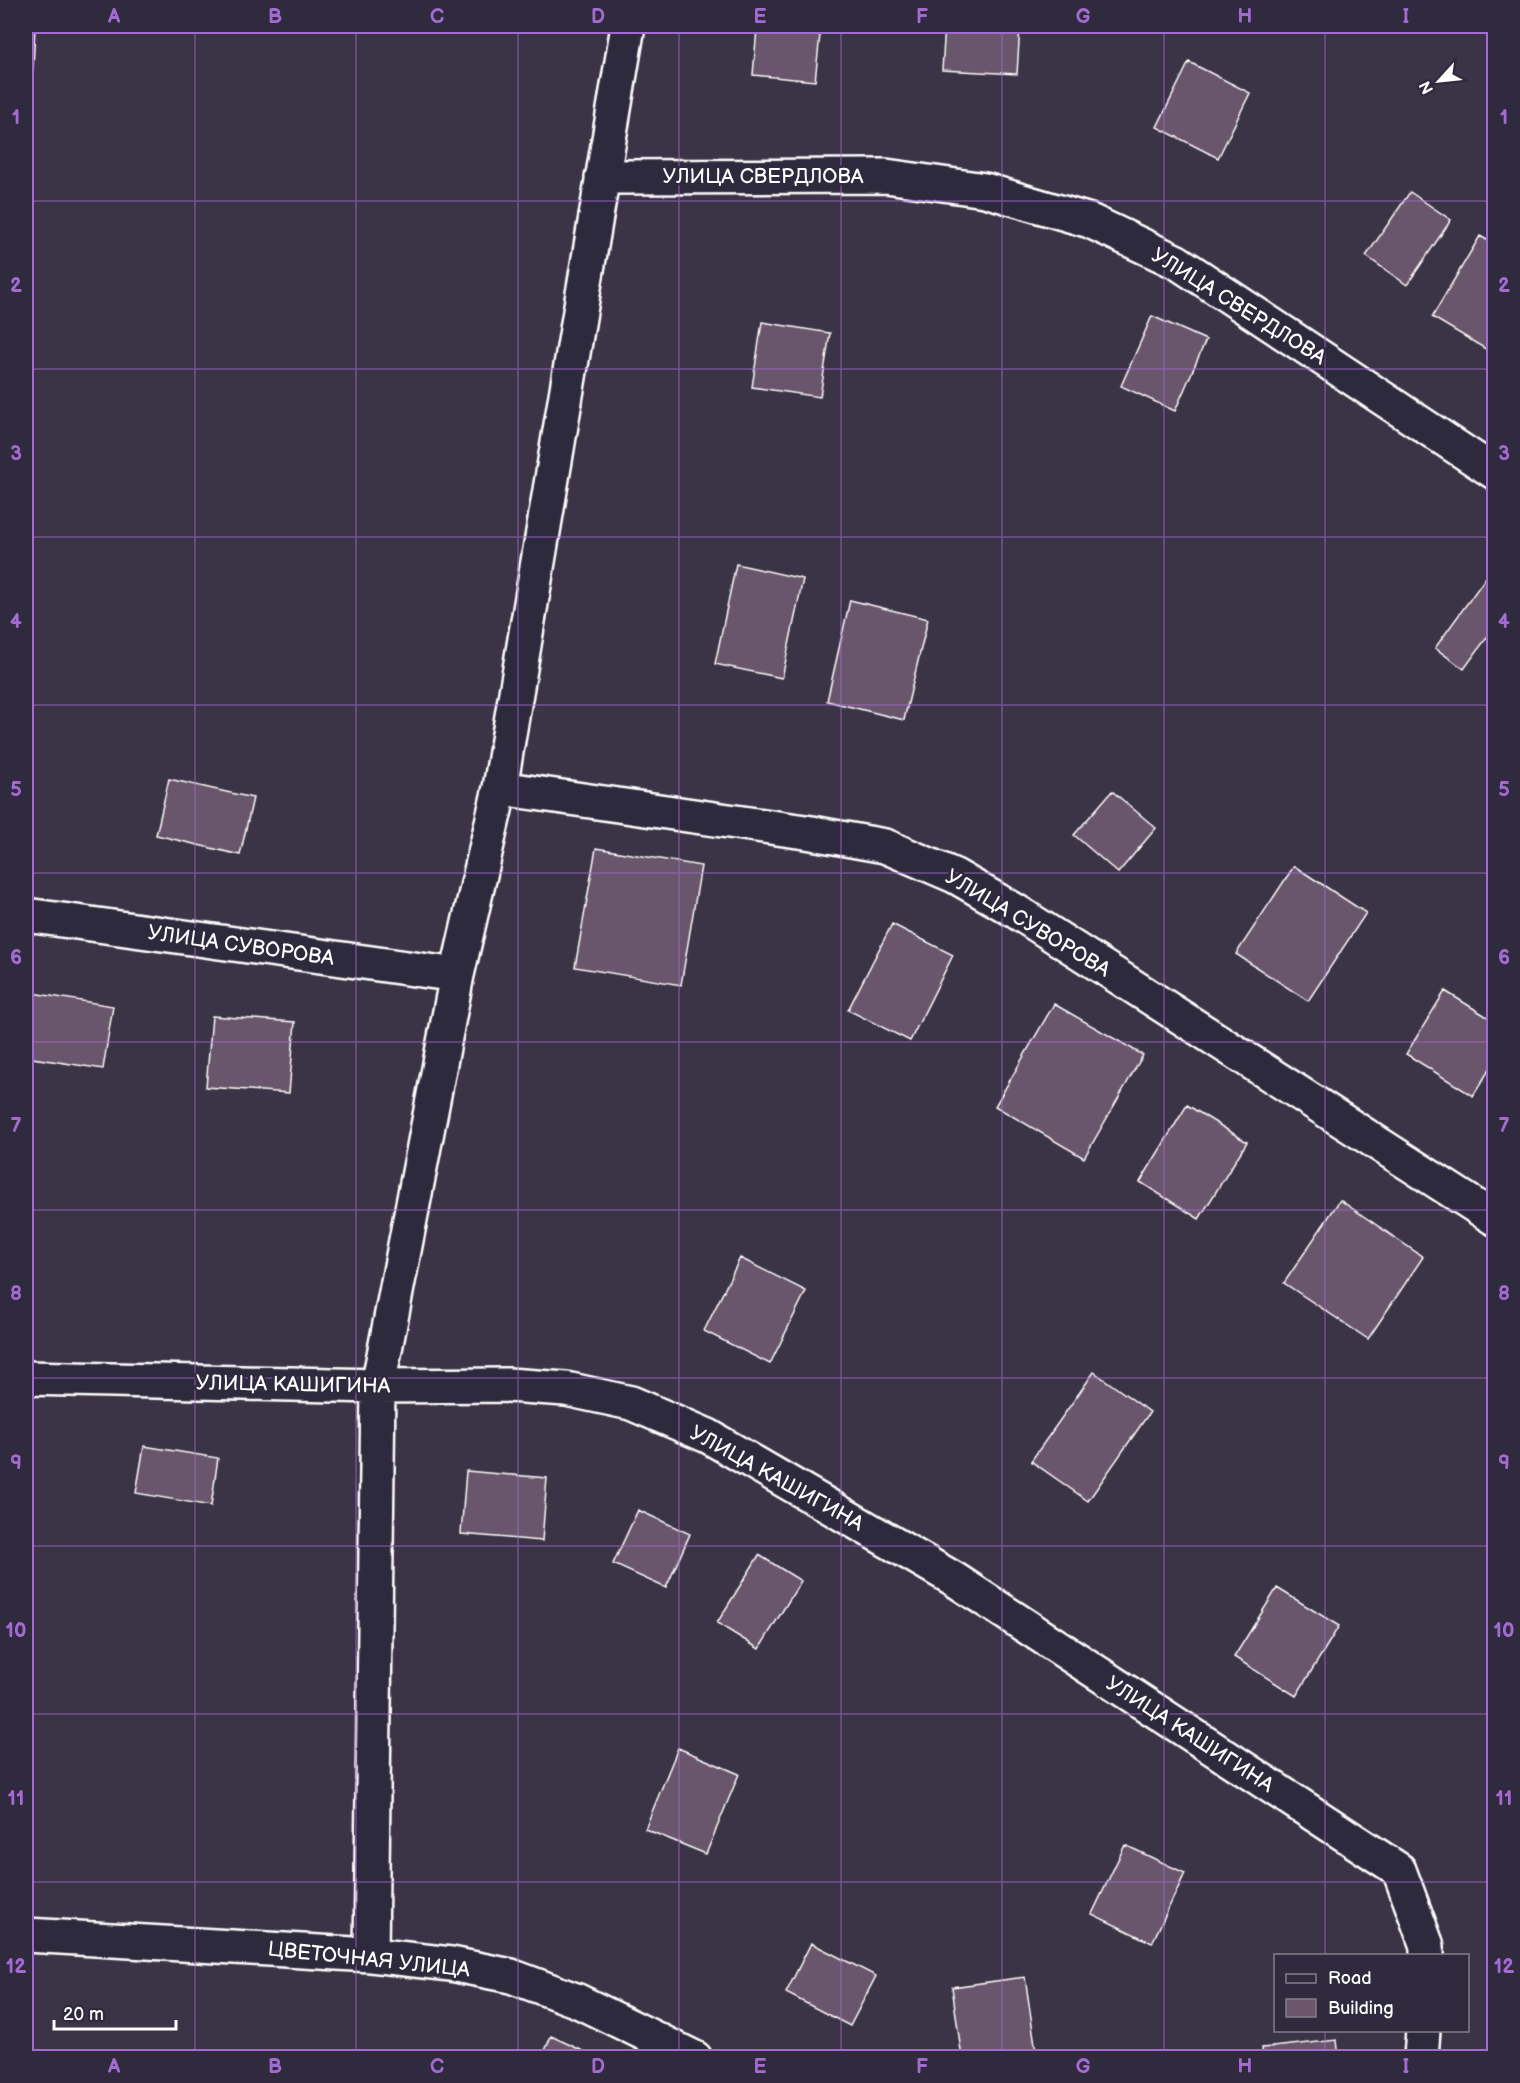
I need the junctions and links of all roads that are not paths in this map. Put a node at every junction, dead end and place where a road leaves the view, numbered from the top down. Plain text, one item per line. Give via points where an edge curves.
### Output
1 (628, 26) edge
2 (602, 177) junction
3 (1494, 472) edge
4 (500, 788) junction
5 (26, 915) edge
6 (457, 975) junction
7 (1494, 1218) edge
8 (26, 1378) edge
9 (378, 1386) junction
10 (26, 1935) edge
11 (1427, 1954) edge
12 (371, 1955) junction
13 (1423, 2032) edge
14 (695, 2058) edge
15 (1421, 2058) edge

1 - 2 street
2 - 3 street, УЛИЦА СВЕРДЛОВА via 886,176 985,190 1090,221 1177,262
2 - 4 street
4 - 6 street
4 - 7 street, УЛИЦА СУВОРОВА via 812,832 885,846 945,871 1024,916
5 - 6 street, УЛИЦА СУВОРОВА
6 - 9 street
8 - 9 street, УЛИЦА КАШИГИНА
9 - 11 street, УЛИЦА КАШИГИНА via 508,1385 566,1389 631,1404 708,1436 954,1579 1399,1870
9 - 12 street
10 - 12 street, ЦВЕТОЧНАЯ УЛИЦА
12 - 14 street, ЦВЕТОЧНАЯ УЛИЦА via 511,1976 578,2001
13 - 15 street

